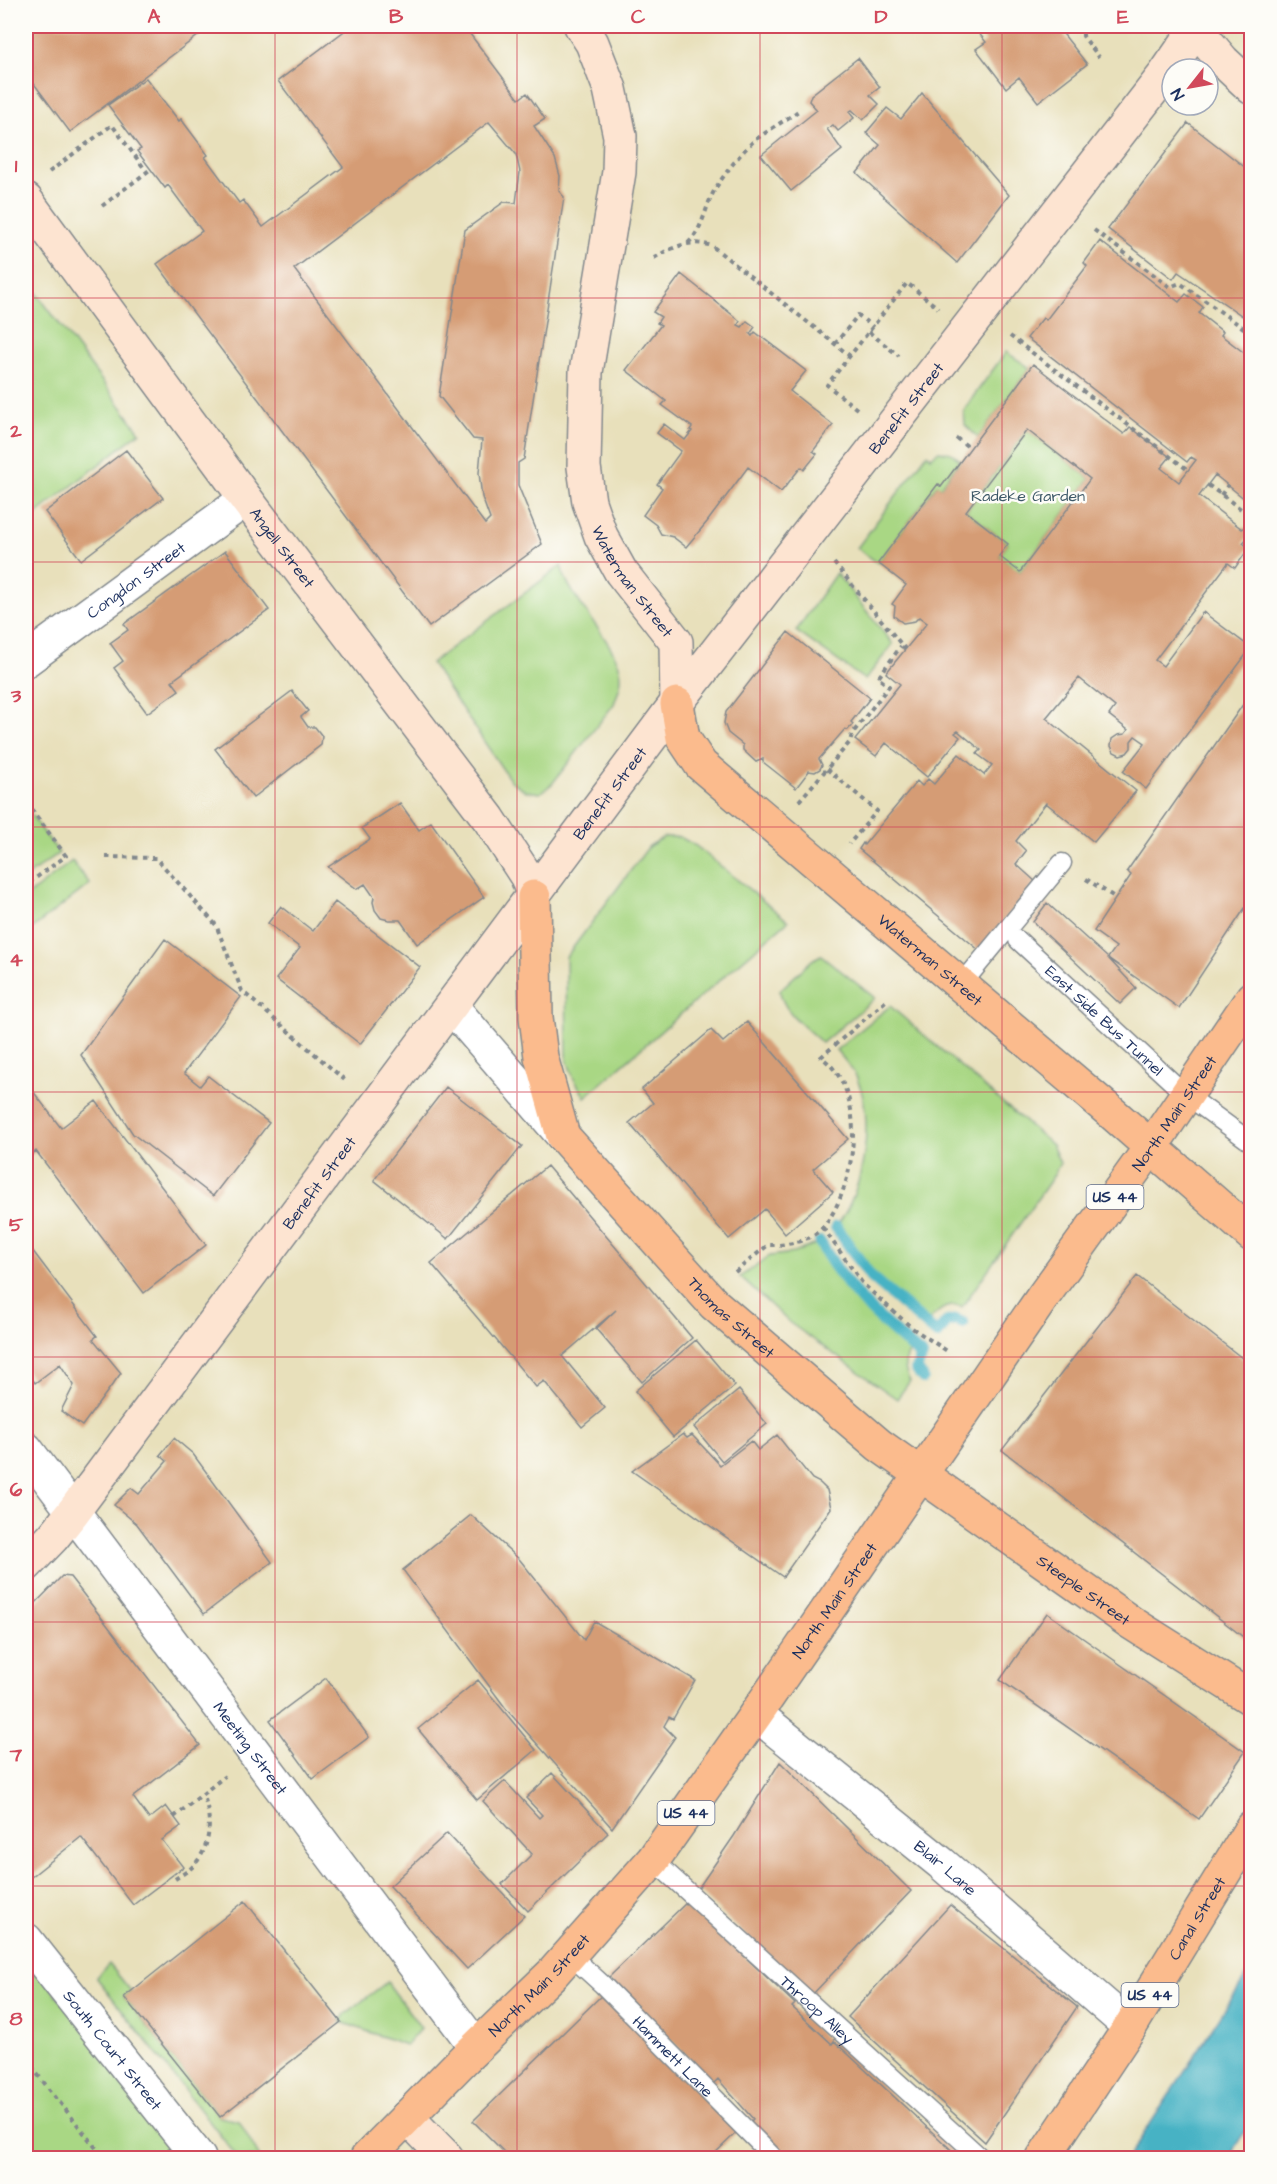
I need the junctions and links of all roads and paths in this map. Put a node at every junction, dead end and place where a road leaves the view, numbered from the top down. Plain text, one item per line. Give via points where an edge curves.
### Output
1 (581, 26) edge
2 (1088, 26) edge
3 (1196, 27) edge
4 (1099, 57) dead end
5 (1251, 88) edge
6 (801, 109) dead end
7 (35, 188) edge
8 (102, 206) dead end
9 (1094, 230) dead end
10 (687, 243) junction
11 (654, 258) dead end
12 (936, 306) dead end
13 (873, 327) junction
14 (869, 332) junction
15 (1251, 334) edge
16 (1010, 336) dead end
17 (835, 344) junction
18 (896, 354) dead end
19 (850, 356) junction
20 (853, 406) dead end
21 (956, 438) dead end
22 (970, 448) dead end
23 (1188, 470) dead end
24 (1208, 485) dead end
25 (1228, 485) dead end
26 (1221, 495) junction
27 (246, 499) junction
28 (1251, 517) edge
29 (834, 563) dead end
30 (901, 646) junction
31 (906, 650) dead end
32 (26, 660) edge
33 (677, 704) junction
34 (827, 769) junction
35 (26, 802) edge
36 (795, 806) dead end
37 (844, 849) dead end
38 (106, 857) dead end
39 (1062, 863) dead end
40 (26, 885) edge
41 (534, 897) junction
42 (1018, 940) dead end
43 (961, 985) junction
44 (1251, 998) edge
45 (888, 999) dead end
46 (451, 1005) junction
47 (1185, 1094) junction
48 (375, 1106) junction
49 (563, 1136) junction
50 (1251, 1143) edge
51 (1151, 1147) junction
52 (823, 1228) junction
53 (1251, 1235) edge
54 (731, 1276) dead end
55 (947, 1351) dead end
56 (26, 1449) edge
57 (921, 1474) junction
58 (73, 1512) junction
59 (26, 1565) edge
60 (1251, 1699) edge
61 (756, 1714) junction
62 (230, 1773) dead end
63 (203, 1794) junction
64 (174, 1817) dead end
65 (1251, 1827) edge
66 (653, 1860) junction
67 (175, 1879) dead end
68 (26, 1940) edge
69 (569, 1954) junction
70 (1130, 2027) junction
71 (476, 2047) junction
72 (26, 2060) edge
73 (407, 2117) junction
74 (1251, 2139) edge
75 (104, 2158) edge
76 (199, 2158) edge
77 (367, 2158) edge
78 (447, 2158) edge
79 (774, 2158) edge
80 (981, 2158) edge
81 (1042, 2158) edge
82 (1239, 2158) edge

1 - 33 street, Waterman Street via 610,89 620,135 619,172 586,372 587,490 601,536 621,572 676,642
2 - 4 path via 1083,36
3 - 5 street
3 - 33 street, Benefit Street via 1164,75
6 - 10 path via 753,141 716,188 697,235
7 - 8 path via 112,125 149,171
7 - 27 street, Angell Street
9 - 15 path via 1170,287 1179,283
10 - 11 path
10 - 17 path via 712,246
12 - 13 path via 907,283
13 - 14 path
13 - 17 path via 858,315
14 - 18 path
14 - 19 path
16 - 23 path
17 - 19 path
19 - 20 path via 827,386
21 - 22 path
24 - 26 path
25 - 26 path
26 - 28 path
27 - 32 street, Congdon Street
27 - 41 street, Angell Street via 489,819 526,877
29 - 30 path
30 - 31 path
30 - 34 path via 878,678 890,686
33 - 41 street, Benefit Street
33 - 43 main road, Waterman Street via 683,738 701,765
34 - 36 path
34 - 37 path via 877,811
35 - 40 path via 66,856
38 - 48 path via 156,858 216,925 242,992
39 - 43 lane
41 - 46 street, Benefit Street
41 - 49 main road, Thomas Street via 536,1017 541,1057
42 - 47 lane, East Side Bus Tunnel
43 - 51 main road, Waterman Street
44 - 47 main road, North Main Street / US 44
45 - 52 path via 821,1057 832,1065 847,1092 852,1115 851,1159 842,1196
46 - 48 street, Benefit Street
46 - 49 street, Thomas Street
47 - 50 lane, East Side Bus Tunnel
47 - 51 main road, North Main Street / US 44
48 - 58 street, Benefit Street
49 - 57 main road, Thomas Street via 714,1304 879,1445
51 - 53 main road, Waterman Street
51 - 57 main road, North Main Street / US 44
52 - 54 path via 804,1239 768,1245
52 - 55 path via 862,1284 907,1324
56 - 58 street, Meeting Street
57 - 60 main road, Steeple Street via 1130,1622
57 - 61 main road, North Main Street / US 44
58 - 59 street, Benefit Street
58 - 71 street, Meeting Street
61 - 66 main road, North Main Street / US 44
61 - 70 street, Blair Lane via 940,1863
62 - 63 path
63 - 64 path
63 - 67 path via 209,1810 207,1840 193,1867
65 - 70 main road, Canal Street / US 44
66 - 69 main road, North Main Street / US 44
66 - 80 lane, Throop Alley
68 - 76 street, South Court Street
69 - 71 main road, North Main Street / US 44
69 - 79 lane, Hammett Lane
70 - 81 main road, Canal Street / US 44
71 - 73 main road, North Main Street / US 44
72 - 75 path
73 - 77 main road, North Main Street / US 44
73 - 78 street
74 - 82 path

